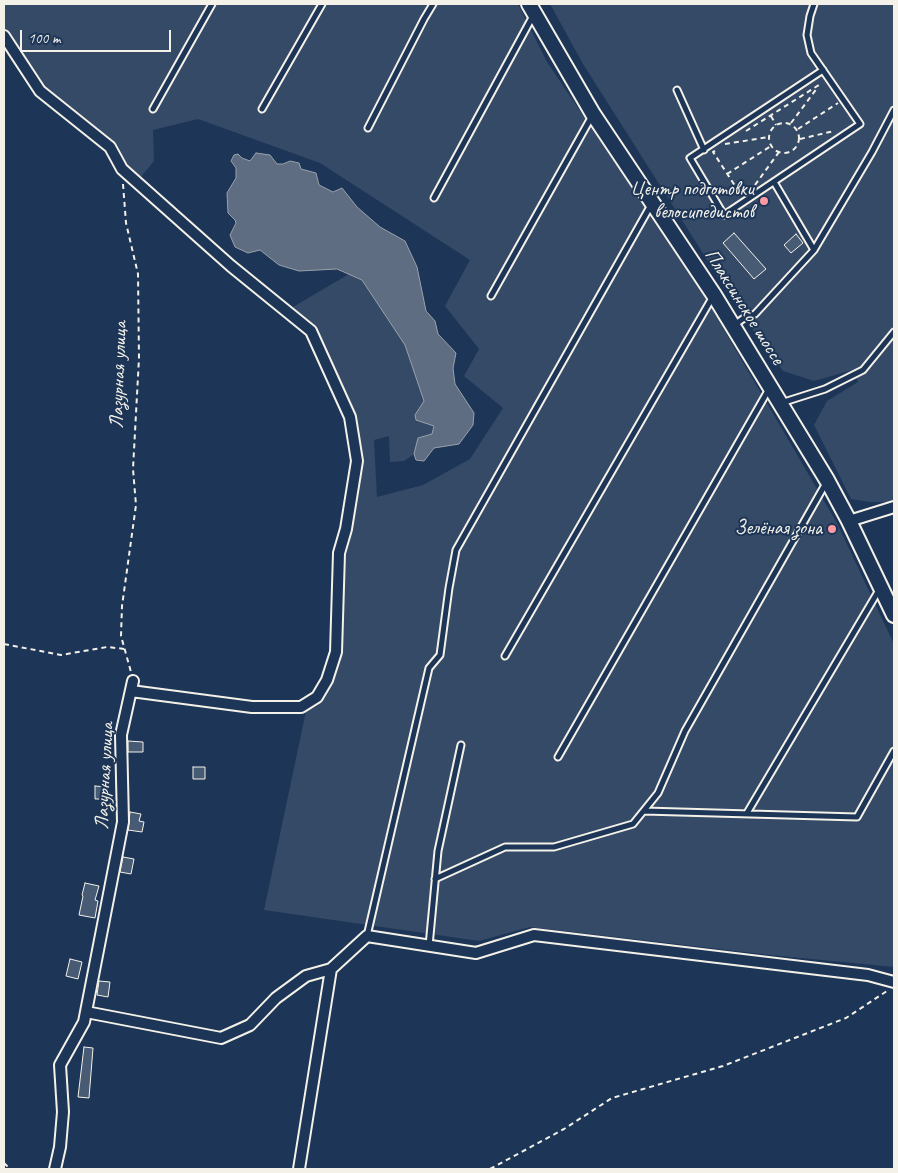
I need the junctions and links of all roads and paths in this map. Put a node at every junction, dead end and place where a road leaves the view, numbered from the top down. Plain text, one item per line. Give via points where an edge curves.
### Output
1 (212, 4) edge
2 (322, 4) edge
3 (433, 4) edge
4 (814, 4) edge
5 (531, 9) edge
6 (4, 36) edge
7 (823, 70) junction
8 (824, 81) dead end
9 (819, 85) junction
10 (677, 90) dead end
11 (838, 103) dead end
12 (153, 109) dead end
13 (262, 109) dead end
14 (894, 110) edge
15 (593, 114) junction
16 (771, 116) junction
17 (790, 124) junction
18 (776, 125) junction
19 (368, 128) dead end
20 (798, 130) junction
21 (837, 130) dead end
22 (740, 135) dead end
23 (769, 137) junction
24 (800, 139) junction
25 (733, 140) dead end
26 (771, 146) junction
27 (719, 148) dead end
28 (704, 150) junction
29 (779, 152) junction
30 (122, 169) junction
31 (727, 174) junction
32 (774, 182) junction
33 (760, 183) dead end
34 (747, 192) dead end
35 (434, 198) dead end
36 (652, 203) junction
37 (814, 250) junction
38 (714, 295) junction
39 (490, 296) dead end
40 (733, 326) junction
41 (894, 332) edge
42 (770, 386) junction
43 (780, 403) junction
44 (827, 480) junction
45 (894, 507) edge
46 (849, 521) junction
47 (881, 587) junction
48 (894, 615) edge
49 (4, 644) edge
50 (125, 649) junction
51 (505, 656) dead end
52 (132, 686) junction
53 (461, 745) dead end
54 (894, 751) edge
55 (558, 757) dead end
56 (644, 811) junction
57 (747, 813) junction
58 (435, 878) junction
59 (367, 936) junction
60 (429, 946) junction
61 (331, 969) junction
62 (894, 982) edge
63 (894, 987) edge
64 (86, 1012) junction
65 (4, 1163) edge
66 (10, 1169) edge
67 (55, 1169) edge
68 (299, 1169) edge
69 (490, 1169) edge

1 - 12 lane
2 - 13 lane
3 - 19 lane
4 - 7 lane via 807,35 811,52
5 - 15 main road, Плаксинское шоссе
5 - 35 lane
6 - 30 street via 40,91 110,146
7 - 28 lane
7 - 32 lane via 860,124
8 - 9 path
9 - 16 path
9 - 17 path
10 - 28 lane
11 - 20 path
14 - 37 lane
15 - 36 main road, Плаксинское шоссе
15 - 39 lane
16 - 18 path
16 - 22 path
17 - 18 path
17 - 20 path
18 - 23 path
20 - 24 path
21 - 24 path
23 - 25 path via 725,144
23 - 26 path
24 - 29 path via 793,151
26 - 29 path
26 - 31 path
27 - 31 path via 713,152
28 - 32 lane via 690,158 724,215
29 - 33 path via 753,188
30 - 50 path, Лазурная улица via 126,223 138,274 139,358 133,469 136,505 122,606 121,636
30 - 52 street via 231,266 311,331 350,417 357,461 339,553 336,652 327,680 317,697 301,707 252,707
31 - 34 path via 741,196
32 - 37 lane
36 - 38 main road, Плаксинское шоссе
36 - 59 lane via 456,550 440,655 429,668
37 - 40 lane via 755,314
38 - 40 main road, Плаксинское шоссе
38 - 51 lane
40 - 42 main road, Плаксинское шоссе
41 - 43 lane via 863,370 826,389
42 - 43 main road, Плаксинское шоссе
42 - 55 lane
43 - 44 main road, Плаксинское шоссе
44 - 46 main road, Плаксинское шоссе
44 - 56 lane via 685,731 658,793
45 - 46 street
46 - 47 main road, Плаксинское шоссе
47 - 48 main road, Плаксинское шоссе
47 - 57 lane
49 - 50 path via 61,655 107,647
50 - 52 path, Лазурная улица
52 - 64 street, Лазурная улица via 121,735 123,822
53 - 58 lane
54 - 57 lane via 857,817
56 - 57 lane
56 - 58 lane via 633,824 554,847 505,847
58 - 60 lane
59 - 60 street
59 - 61 street
60 - 62 street via 476,953 534,935 868,975
61 - 64 street via 306,976 276,998 250,1025 221,1038
61 - 68 street
63 - 69 path via 846,1018 829,1025 723,1066 612,1098 564,1130
64 - 67 street, Лазурная улица via 84,1022 60,1065 63,1112
65 - 66 path

